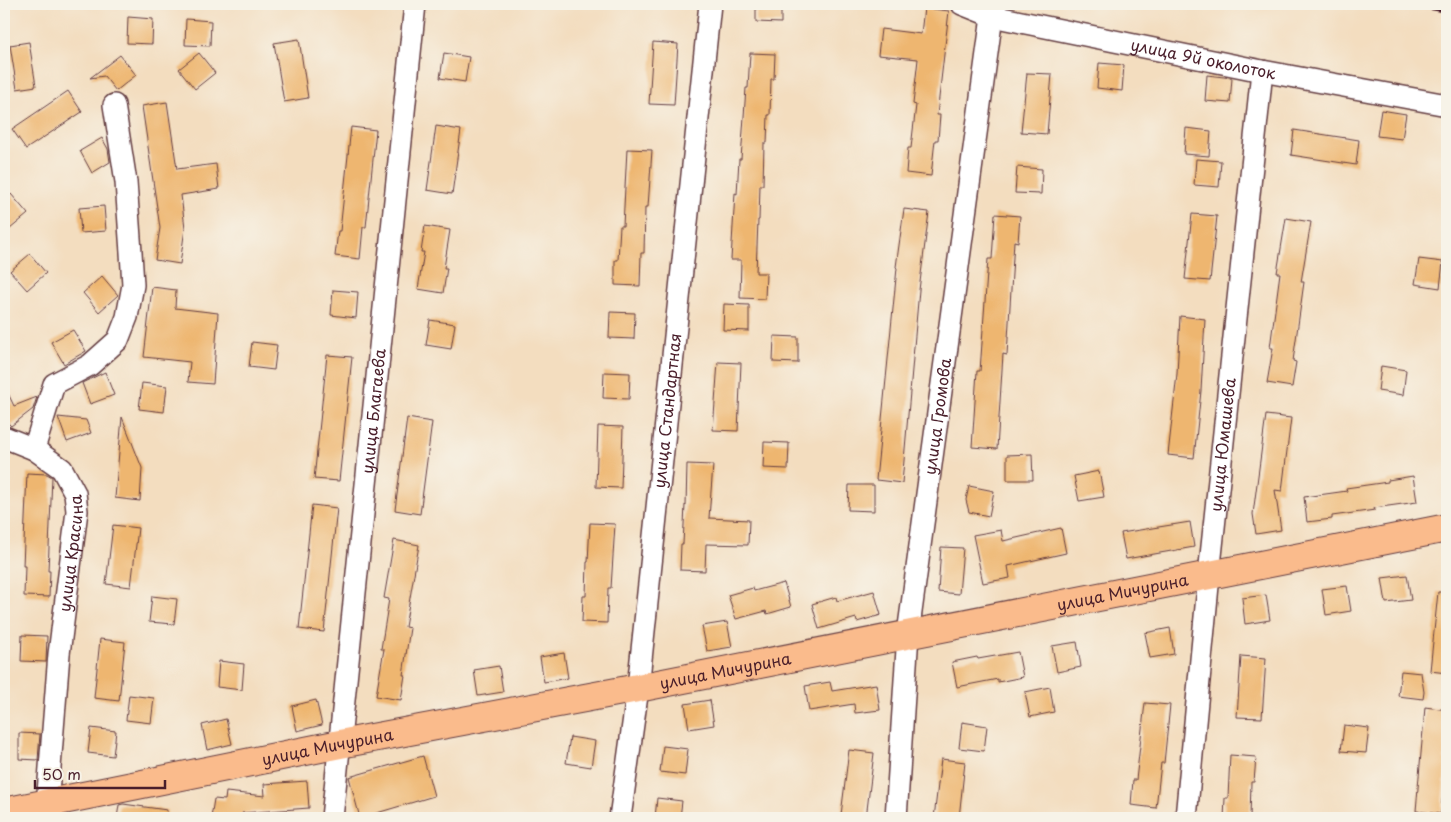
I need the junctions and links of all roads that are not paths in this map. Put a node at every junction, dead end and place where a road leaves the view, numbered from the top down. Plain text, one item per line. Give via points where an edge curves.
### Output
1 (415, 4) edge
2 (710, 4) edge
3 (962, 4) edge
4 (992, 16) junction
5 (1262, 72) junction
6 (114, 105) dead end
7 (1447, 105) edge
8 (4, 437) edge
9 (34, 450) junction
10 (1447, 528) edge
11 (1209, 575) junction
12 (908, 634) junction
13 (638, 688) junction
14 (340, 744) junction
15 (47, 810) edge
16 (4, 812) edge
17 (332, 818) edge
18 (620, 818) edge
19 (896, 818) edge
20 (1186, 818) edge

1 - 14 street, улица Благаева
2 - 13 street, улица Стандартная
3 - 4 street, улица 9й околоток
4 - 5 street, улица 9й околоток
4 - 12 street, улица Громова
5 - 7 street, улица 9й околоток
5 - 11 street, улица Юмашева
6 - 9 street via 126,182 132,252 133,285 126,317 118,340 90,365 54,384
8 - 9 street, улица Красина
9 - 15 street, улица Красина via 62,469 75,493 77,511 59,654
10 - 11 main road, улица Мичурина
11 - 12 main road, улица Мичурина
11 - 20 street, улица Юмашева
12 - 13 main road, улица Мичурина
12 - 19 street, улица Громова
13 - 14 main road, улица Мичурина
13 - 18 street, улица Стандартная
14 - 15 main road, улица Мичурина
14 - 17 street, улица Благаева
15 - 16 main road, улица Мичурина

